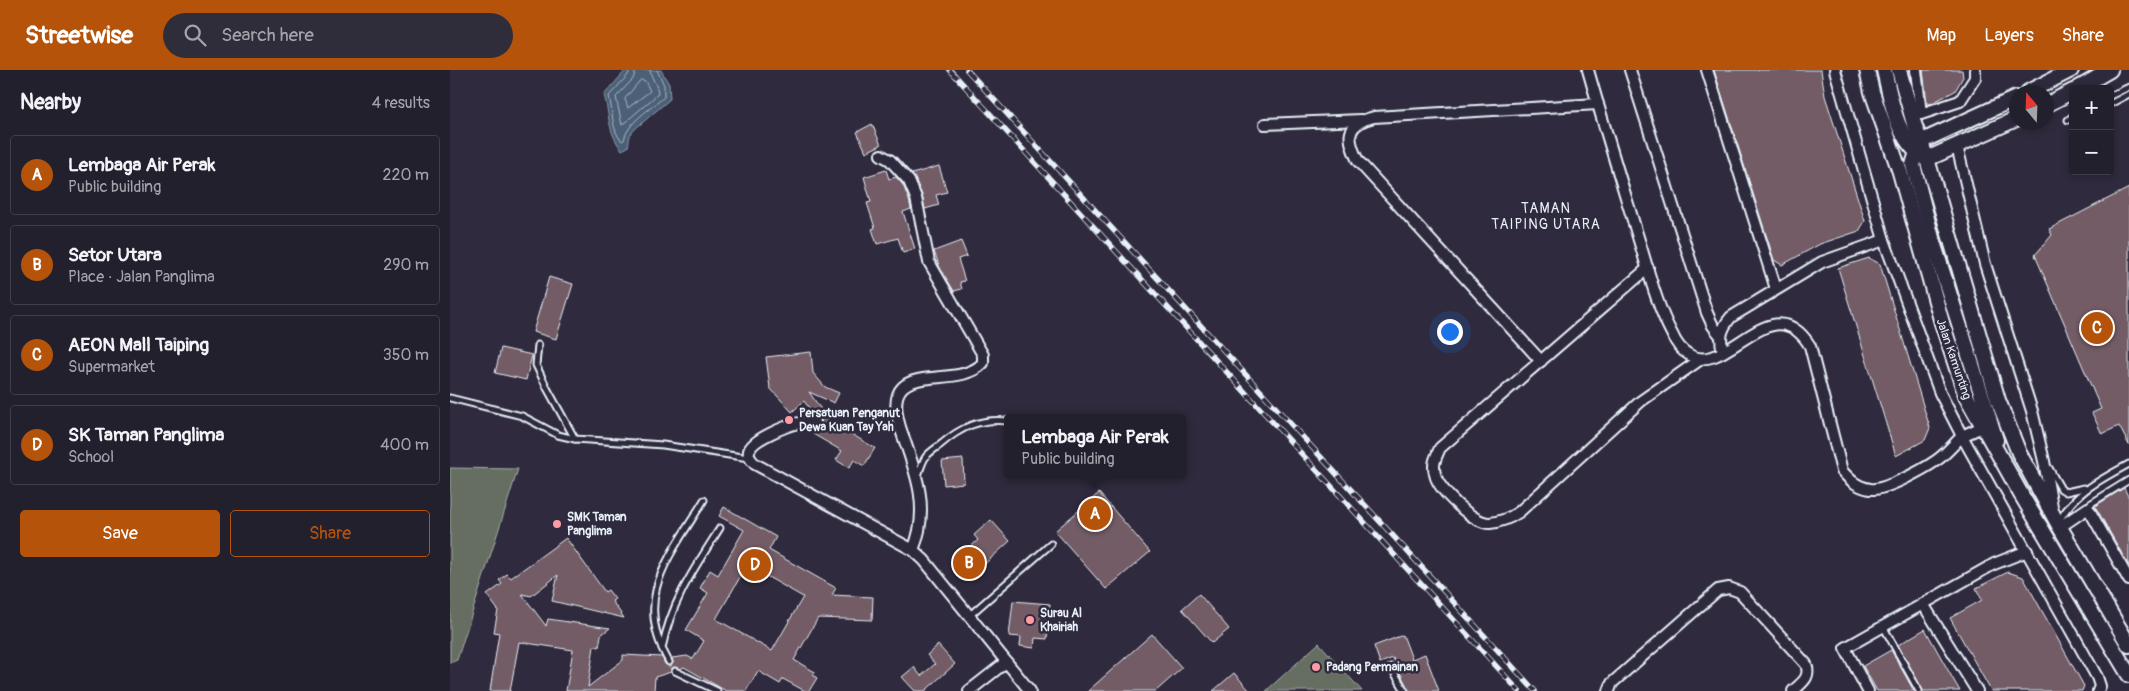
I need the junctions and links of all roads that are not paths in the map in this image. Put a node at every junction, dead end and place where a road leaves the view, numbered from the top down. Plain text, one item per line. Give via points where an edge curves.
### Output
1 (1588, 70) edge
2 (1630, 70) edge
3 (1707, 70) edge
4 (1836, 70) edge
5 (1867, 70) edge
6 (1884, 70) edge
7 (1899, 70) edge
8 (1916, 70) edge
9 (1975, 70) edge
10 (2071, 70) edge
11 (2110, 70) edge
12 (2042, 85) edge
13 (2084, 85) edge
14 (2129, 87) edge
15 (2069, 93) edge
16 (2114, 94) edge
17 (2129, 94) edge
18 (2054, 101) edge
19 (2009, 102) edge
20 (2114, 102) edge
21 (1598, 104) junction
22 (1361, 120) junction
23 (2009, 122) edge
24 (1265, 124) dead end
25 (1957, 146) junction
26 (1921, 151) junction
27 (880, 155) dead end
28 (1884, 240) junction
29 (1648, 268) junction
30 (1776, 288) junction
31 (1720, 334) junction
32 (538, 345) dead end
33 (1723, 352) junction
34 (1700, 359) junction
35 (1541, 361) junction
36 (450, 398) edge
37 (1004, 421) edge
38 (815, 422) dead end
39 (1982, 427) junction
40 (1962, 436) junction
41 (575, 439) junction
42 (750, 458) junction
43 (2002, 459) junction
44 (2044, 461) junction
45 (2129, 464) edge
46 (917, 476) junction
47 (2128, 483) edge
48 (2088, 487) junction
49 (704, 500) dead end
50 (2088, 508) junction
51 (2057, 523) junction
52 (720, 528) dead end
53 (1051, 544) dead end
54 (912, 550) junction
55 (2027, 552) junction
56 (2129, 580) edge
57 (1923, 604) junction
58 (968, 617) junction
59 (1884, 626) junction
60 (2129, 644) edge
61 (662, 648) junction
62 (669, 662) dead end
63 (1006, 662) junction
64 (1391, 667) dead end
65 (675, 671) dead end
66 (2129, 675) edge
67 (717, 691) edge
68 (969, 691) edge
69 (1030, 691) edge
70 (1405, 691) edge
71 (1609, 691) edge
72 (1793, 691) edge
73 (1868, 691) edge
74 (1920, 691) edge
75 (1977, 691) edge
76 (2098, 691) edge

1 - 21 street
2 - 31 street via 1707,314
3 - 30 street
4 - 28 street
5 - 39 main road, Jalan Kamunting via 1900,172 1922,259 1955,366
6 - 26 main road via 1900,128
7 - 26 main road
8 - 9 street via 1921,114 1960,101 1976,78
10 - 12 main road
11 - 13 main road
14 - 16 lane
15 - 18 main road
17 - 20 lane
19 - 26 main road
21 - 22 street
21 - 29 street
22 - 24 street
22 - 35 street via 1352,128 1350,138 1358,161
23 - 25 main road
25 - 26 main road
25 - 44 street via 1985,264 2032,411
26 - 43 main road via 1913,165 1933,242
26 - 51 main road via 1998,400 2019,452
27 - 46 street via 890,160 909,181 916,198 929,262 983,355 983,363 968,374 912,381 902,389 896,412
28 - 30 street via 1822,262
28 - 40 street via 1940,392
29 - 34 street via 1672,334 1688,354
29 - 35 street
30 - 31 street via 1731,317
31 - 33 street
32 - 41 lane via 536,364
33 - 34 street
33 - 40 street via 1768,326 1780,324 1803,334 1810,346 1842,471 1860,487 1873,490 1886,487 1937,460
34 - 35 street via 1634,407 1519,512 1506,520 1489,523 1476,520 1442,489 1435,474 1434,460 1440,448
36 - 41 lane via 522,416 558,435
37 - 46 lane via 975,422 960,429 925,458
38 - 42 street via 787,427 760,439 752,445
39 - 40 street
39 - 43 main road, Jalan Kamunting
40 - 55 street
41 - 42 lane via 662,444
42 - 54 street via 755,464
43 - 66 main road, Jalan Kamunting
44 - 48 lane via 2066,492
44 - 51 street
45 - 48 lane
46 - 54 street via 921,522
47 - 50 lane
48 - 51 lane via 2071,502
49 - 61 lane via 656,586 654,612
50 - 51 street
50 - 56 street
51 - 60 main road
52 - 61 lane via 680,591
53 - 58 lane
54 - 58 street via 924,560
55 - 57 street via 1994,564
55 - 76 street via 2098,677
57 - 59 street
57 - 75 street
58 - 63 street
59 - 73 street via 1845,648
59 - 74 lane
61 - 62 lane
63 - 68 street
63 - 69 street
64 - 70 lane
65 - 67 lane
71 - 72 street via 1612,683 1718,590 1729,588 1740,592 1806,664 1809,672

